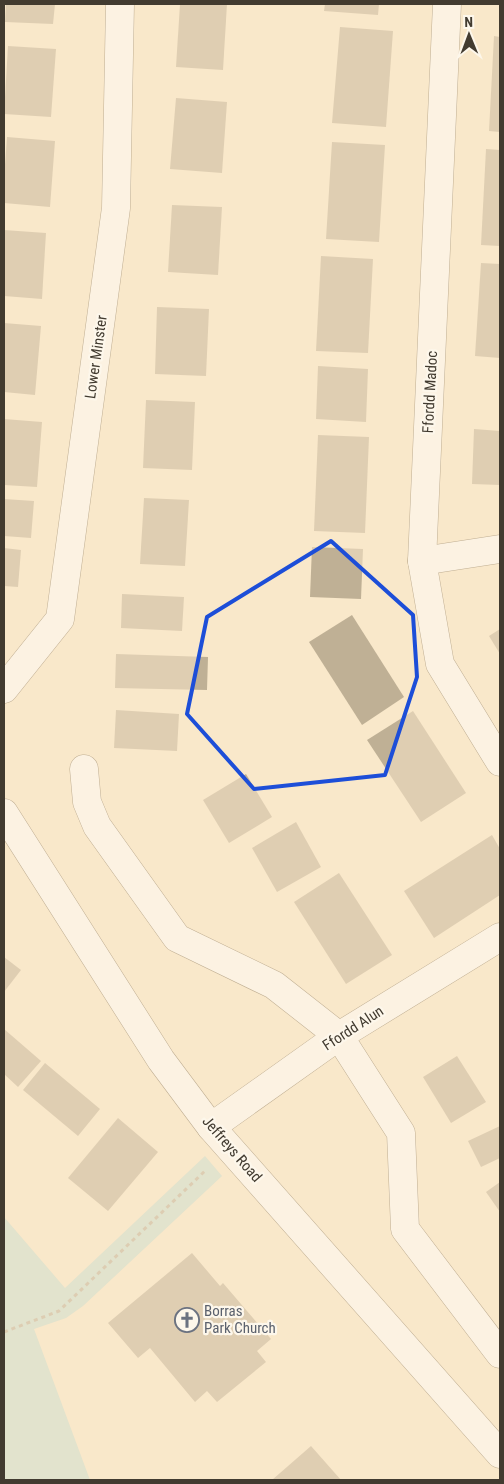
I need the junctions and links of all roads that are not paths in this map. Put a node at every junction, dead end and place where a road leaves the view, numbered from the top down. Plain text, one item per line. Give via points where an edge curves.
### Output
1 (120, 4) edge
2 (447, 4) edge
3 (500, 549) edge
4 (422, 561) junction
5 (4, 688) edge
6 (500, 762) edge
7 (84, 769) dead end
8 (4, 813) edge
9 (500, 937) edge
10 (339, 1036) junction
11 (211, 1127) junction
12 (500, 1354) edge
13 (500, 1454) edge

1 - 5 street, Lower Minster via 116,208 60,619
2 - 4 street, Ffordd Madoc
3 - 4 street
4 - 6 street, Ffordd Madoc via 440,664
7 - 10 street via 87,802 97,826 177,938 274,985
8 - 11 street, Jeffreys Road via 161,1060
9 - 10 street, Ffordd Alun
10 - 11 street, Ffordd Alun
10 - 12 street via 401,1133 405,1229
11 - 13 street, Jeffreys Road

